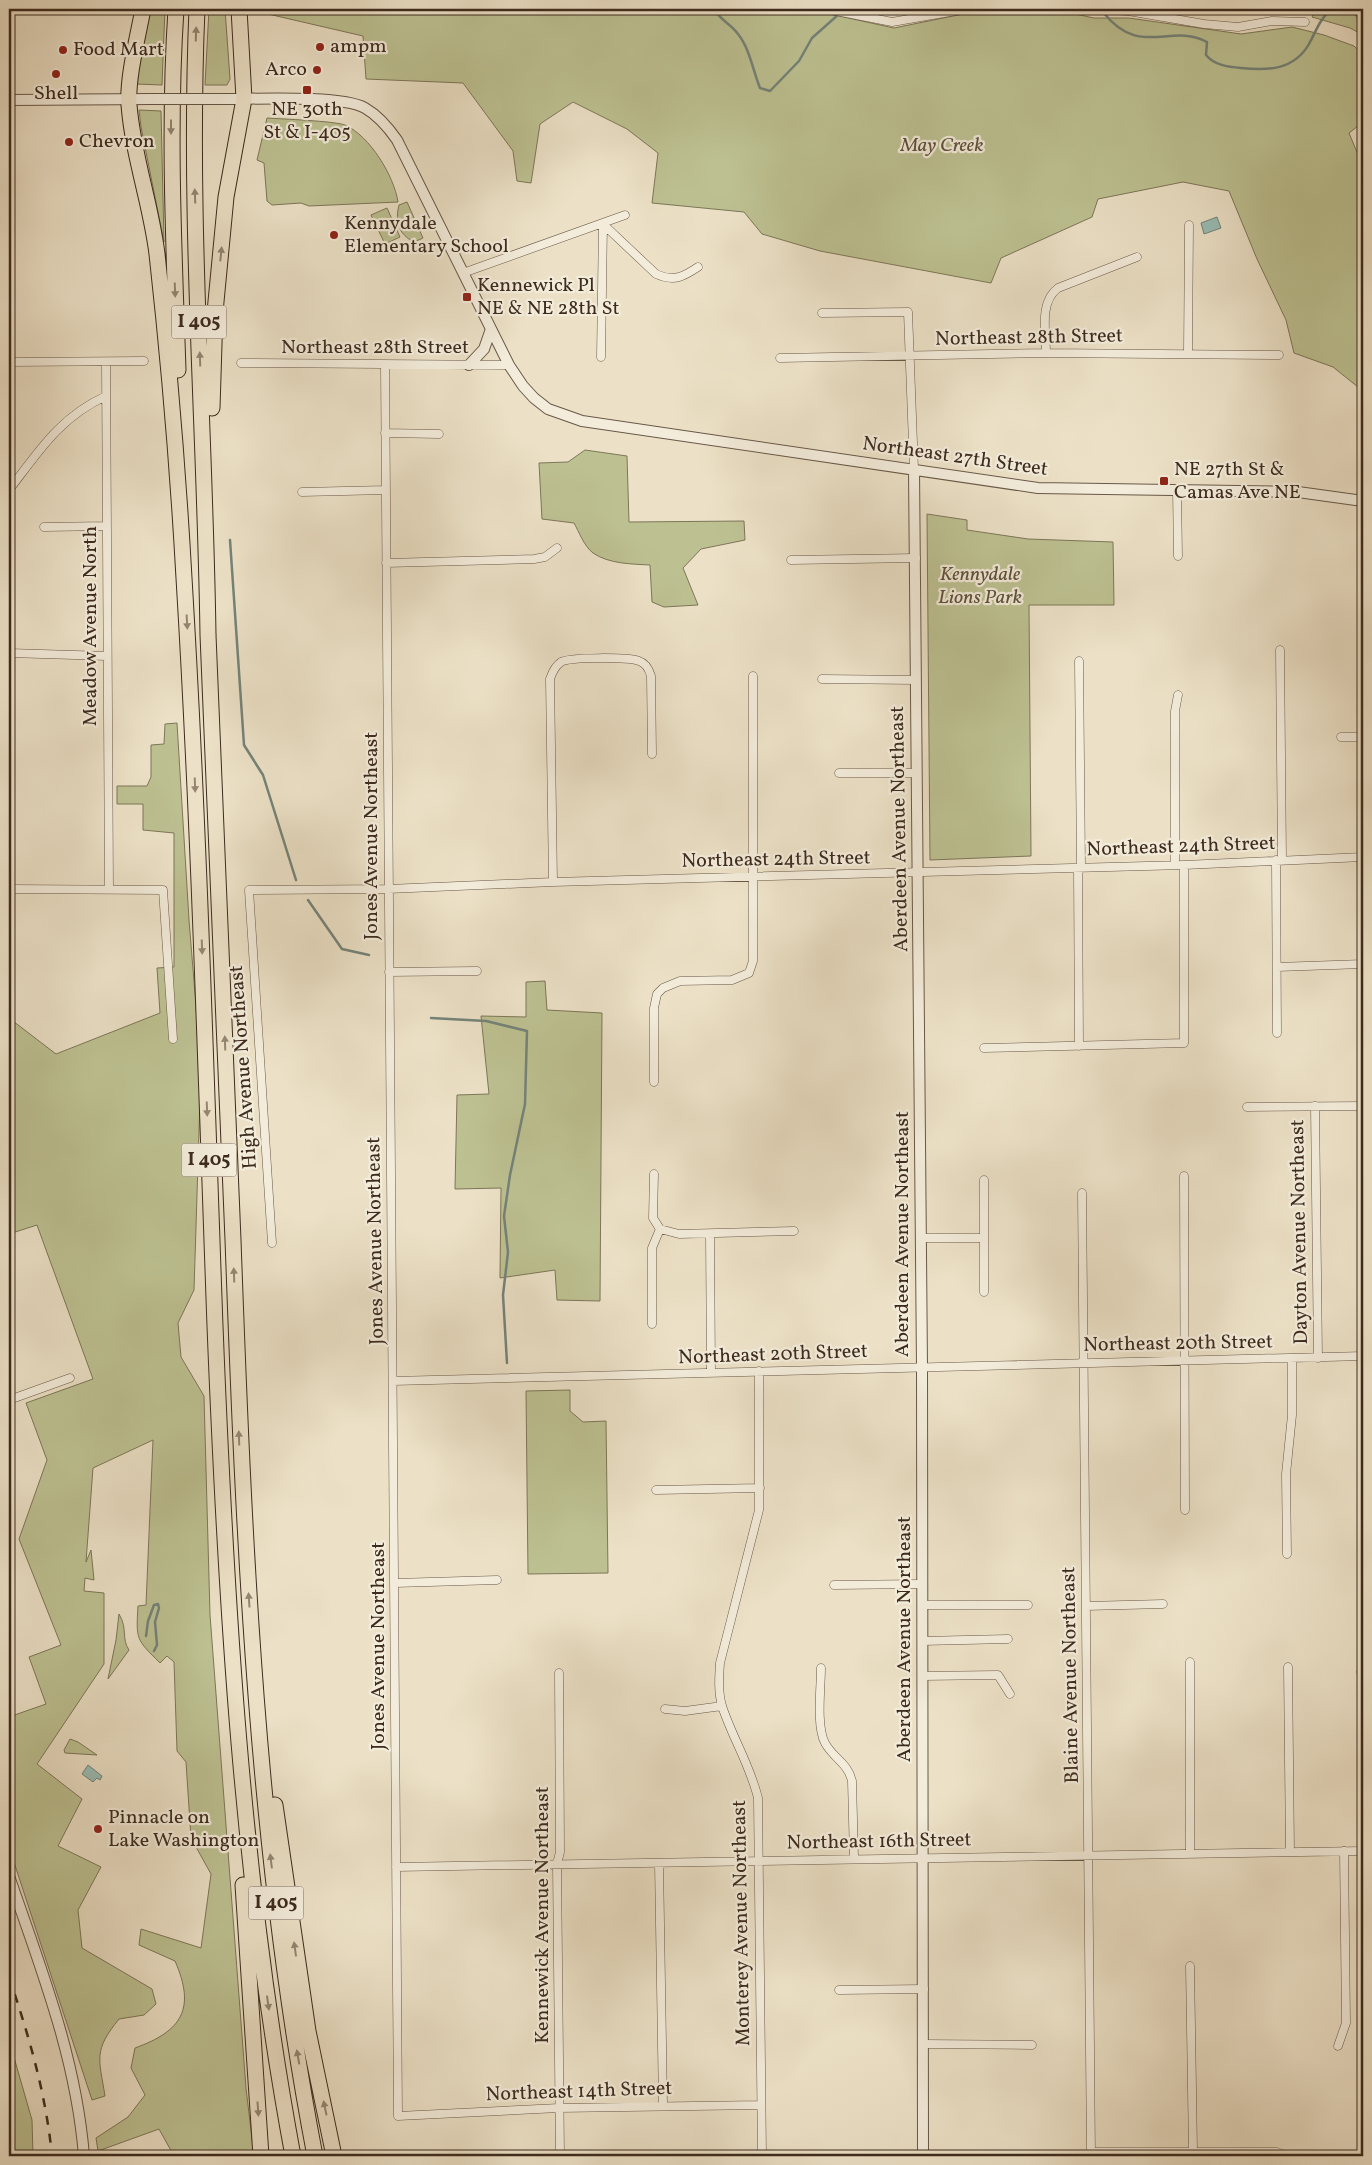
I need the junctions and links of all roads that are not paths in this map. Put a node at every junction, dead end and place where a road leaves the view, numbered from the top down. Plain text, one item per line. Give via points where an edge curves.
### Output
1 (143, 9) edge
2 (176, 9) edge
3 (197, 9) edge
4 (239, 9) edge
5 (826, 9) edge
6 (967, 9) edge
7 (1092, 10) edge
8 (1305, 22) dead end
9 (128, 99) junction
10 (244, 99) junction
11 (9, 100) edge
12 (625, 216) dead end
13 (603, 224) junction
14 (1189, 225) dead end
15 (1137, 256) dead end
16 (698, 267) dead end
17 (463, 272) junction
18 (822, 313) dead end
19 (491, 329) junction
20 (1046, 353) junction
21 (1188, 354) junction
22 (1279, 355) dead end
23 (910, 356) junction
24 (601, 357) dead end
25 (780, 358) dead end
26 (144, 361) dead end
27 (9, 362) edge
28 (106, 362) junction
29 (241, 363) dead end
30 (385, 365) junction
31 (469, 365) junction
32 (509, 365) junction
33 (106, 396) junction
34 (385, 433) junction
35 (439, 434) dead end
36 (914, 470) junction
37 (9, 490) edge
38 (386, 490) junction
39 (1177, 490) junction
40 (302, 492) dead end
41 (1363, 501) edge
42 (106, 526) junction
43 (44, 527) dead end
44 (557, 548) dead end
45 (1178, 556) dead end
46 (916, 558) junction
47 (791, 560) dead end
48 (386, 563) junction
49 (184, 574) junction
50 (208, 635) junction
51 (1280, 650) dead end
52 (9, 653) edge
53 (107, 656) junction
54 (1079, 661) dead end
55 (753, 676) dead end
56 (822, 679) dead end
57 (916, 680) junction
58 (1178, 695) dead end
59 (1341, 737) dead end
60 (1363, 737) edge
61 (652, 754) dead end
62 (839, 773) dead end
63 (917, 773) junction
64 (1363, 857) edge
65 (1279, 860) junction
66 (1174, 865) junction
67 (1184, 865) junction
68 (1080, 867) junction
69 (918, 873) junction
70 (753, 876) junction
71 (553, 882) junction
72 (9, 889) edge
73 (109, 889) junction
74 (388, 889) junction
75 (249, 890) joint
76 (1363, 964) edge
77 (1277, 966) junction
78 (477, 971) dead end
79 (389, 972) junction
80 (1277, 1033) dead end
81 (173, 1039) dead end
82 (1079, 1046) junction
83 (984, 1048) dead end
84 (654, 1082) dead end
85 (1315, 1106) junction
86 (1363, 1106) edge
87 (1247, 1107) dead end
88 (654, 1174) dead end
89 (1184, 1176) dead end
90 (984, 1180) dead end
91 (1082, 1193) dead end
92 (660, 1229) junction
93 (794, 1231) dead end
94 (710, 1234) junction
95 (921, 1238) junction
96 (984, 1238) junction
97 (272, 1243) dead end
98 (984, 1292) dead end
99 (652, 1324) dead end
100 (1363, 1356) edge
101 (1292, 1358) junction
102 (1318, 1358) junction
103 (1184, 1360) junction
104 (1083, 1362) junction
105 (922, 1367) junction
106 (759, 1371) junction
107 (711, 1373) junction
108 (70, 1378) dead end
109 (393, 1381) junction
110 (9, 1400) edge
111 (760, 1488) junction
112 (656, 1490) dead end
113 (1185, 1510) dead end
114 (1287, 1554) dead end
115 (497, 1580) dead end
116 (395, 1583) junction
117 (922, 1584) junction
118 (834, 1585) dead end
119 (1163, 1604) dead end
120 (922, 1605) junction
121 (1028, 1605) dead end
122 (1086, 1606) junction
123 (1008, 1639) dead end
124 (922, 1641) junction
125 (252, 1649) junction
126 (1190, 1662) dead end
127 (1288, 1667) dead end
128 (821, 1668) dead end
129 (559, 1673) dead end
130 (922, 1676) junction
131 (1010, 1694) dead end
132 (722, 1706) junction
133 (665, 1709) dead end
134 (239, 1746) junction
135 (1344, 1851) junction
136 (1363, 1851) edge
137 (1290, 1852) junction
138 (1190, 1853) junction
139 (1089, 1854) junction
140 (924, 1857) junction
141 (854, 1858) junction
142 (758, 1861) junction
143 (659, 1863) junction
144 (557, 1864) junction
145 (396, 1868) junction
146 (9, 1876) edge
147 (1190, 1966) dead end
148 (924, 1989) junction
149 (839, 1990) dead end
150 (924, 2044) junction
151 (1032, 2044) dead end
152 (1338, 2046) dead end
153 (662, 2105) junction
154 (761, 2105) junction
155 (559, 2108) junction
156 (398, 2116) joint
157 (1193, 2151) junction
158 (1091, 2154) edge
159 (84, 2156) edge
160 (262, 2156) edge
161 (294, 2156) edge
162 (316, 2156) edge
163 (334, 2156) edge
164 (560, 2156) edge
165 (762, 2156) edge
166 (924, 2156) edge
167 (1286, 2156) edge

1 - 9 highway
2 -> 49 highway, I 405 via 171,92 171,179
50 -> 3 highway, I 405 via 194,187
4 - 10 highway
5 - 6 street via 877,20 906,21
7 - 8 street via 1238,27 1272,21
9 - 10 street, bridge
9 - 11 street
9 - 49 highway via 154,234 165,325
10 - 17 street via 344,101 365,108 382,120 392,132
50 -> 10 highway via 215,312 226,197
12 - 13 street
13 - 16 street via 662,277 680,278
13 - 17 street
13 - 24 street
14 - 21 street
15 - 20 street via 1051,292 1046,303
17 - 19 street
18 - 23 street, Aberdeen Avenue Northeast via 908,312
19 - 31 street via 484,349
19 - 32 street
20 - 21 street, Northeast 28th Street
20 - 23 street, Northeast 28th Street
21 - 22 street, Northeast 28th Street
23 - 25 street, Northeast 28th Street
23 - 36 street, Aberdeen Avenue Northeast
26 - 28 street
27 - 28 street
28 - 33 street, Meadow Avenue North
29 - 30 street, Northeast 28th Street
30 - 31 street, Northeast 28th Street
30 - 34 street, Jones Avenue Northeast
31 - 32 street, Northeast 28th Street
32 - 36 street, Northeast 27th Street via 534,398 548,409 582,421
33 - 37 street via 76,413 55,431
33 - 42 street, Meadow Avenue North
34 - 35 street
34 - 38 street, Jones Avenue Northeast
36 - 39 street, Northeast 27th Street via 1038,488
36 - 46 street, Aberdeen Avenue Northeast
38 - 40 street
38 - 48 street, Jones Avenue Northeast
39 - 41 street, Northeast 27th Street via 1298,492
39 - 45 street
42 - 43 street
42 - 53 street, Meadow Avenue North
44 - 48 street via 545,557 534,559
46 - 47 street
46 - 57 street, Aberdeen Avenue Northeast
48 - 74 street, Jones Avenue Northeast
49 -> 134 highway, I 405 via 221,1474
125 -> 50 highway, I 405 via 240,1466
51 - 65 street
52 - 53 street
53 - 73 street, Meadow Avenue North
54 - 68 street
55 - 70 street
56 - 57 street
57 - 63 street, Aberdeen Avenue Northeast
58 - 66 street via 1175,711
59 - 60 street
61 - 71 street via 651,676 645,665 633,660 573,659 556,667 550,678
62 - 63 street
63 - 69 street, Aberdeen Avenue Northeast
64 - 65 street, Northeast 24th Street
65 - 67 street, Northeast 24th Street
65 - 77 street
66 - 67 street, Northeast 24th Street
66 - 68 street, Northeast 24th Street
67 - 82 street via 1184,1043
68 - 69 street, Northeast 24th Street
68 - 82 street
69 - 70 street, Northeast 24th Street
69 - 95 street, Aberdeen Avenue Northeast
70 - 71 street, Northeast 24th Street
70 - 84 street via 754,954 748,973 732,980 680,981 662,988 654,1008
71 - 74 street, Northeast 24th Street
72 - 73 street
73 - 81 street via 163,890
74 - 75 street, Northeast 24th Street
74 - 79 street, Jones Avenue Northeast
75 - 97 street, High Avenue Northeast
76 - 77 street
77 - 80 street
78 - 79 street
79 - 109 street, Jones Avenue Northeast
82 - 83 street
85 - 86 street
85 - 87 street
85 - 102 street, Dayton Avenue Northeast
88 - 92 street via 653,1218
89 - 103 street
90 - 96 street
91 - 104 street, Blaine Avenue Northeast
92 - 94 street via 672,1234
92 - 99 street via 652,1248
93 - 94 street
94 - 107 street
95 - 96 street
95 - 105 street, Aberdeen Avenue Northeast
96 - 98 street
100 - 102 street, Northeast 20th Street
101 - 102 street, Northeast 20th Street
101 - 103 street, Northeast 20th Street
101 - 114 street, Dayton Avenue Northeast via 1292,1416 1286,1474
103 - 104 street, Northeast 20th Street
103 - 113 street
104 - 105 street, Northeast 20th Street
104 - 122 street, Blaine Avenue Northeast
105 - 106 street, Northeast 20th Street
105 - 117 street, Aberdeen Avenue Northeast
106 - 107 street, Northeast 20th Street
106 - 111 street, Monterey Avenue Northeast
107 - 109 street, Northeast 20th Street
108 - 110 street
109 - 116 street, Jones Avenue Northeast
111 - 112 street
111 - 132 street, Monterey Avenue Northeast via 758,1510 720,1663
115 - 116 street
116 - 145 street, Jones Avenue Northeast
117 - 118 street
117 - 120 street, Aberdeen Avenue Northeast
119 - 122 street
120 - 121 street
120 - 124 street, Aberdeen Avenue Northeast
122 - 139 street, Blaine Avenue Northeast
123 - 124 street
124 - 130 street, Aberdeen Avenue Northeast
162 -> 125 highway, I 405 via 281,1943
163 -> 125 highway via 307,2021
126 - 138 street
127 - 137 street
128 - 141 street via 821,1732 827,1746 850,1771 852,1781
129 - 144 street, Kennewick Avenue Northeast via 560,1852
130 - 131 street via 998,1675
130 - 140 street, Aberdeen Avenue Northeast
132 - 133 street via 685,1711
132 - 142 street, Monterey Avenue Northeast via 749,1767 758,1798
134 -> 160 highway via 246,1952
134 -> 161 highway, I 405 via 252,1891
135 - 136 street, Northeast 16th Street
135 - 137 street, Northeast 16th Street
135 - 152 street via 1346,2023
137 - 138 street, Northeast 16th Street
138 - 139 street, Northeast 16th Street
139 - 140 street, Northeast 16th Street
139 - 158 street, Blaine Avenue Northeast
140 - 141 street, Northeast 16th Street
140 - 148 street, Aberdeen Avenue Northeast
141 - 142 street, Northeast 16th Street
142 - 143 street, Northeast 16th Street
142 - 154 street, Monterey Avenue Northeast
143 - 144 street, Northeast 16th Street
143 - 153 street
144 - 145 street, Northeast 16th Street
144 - 155 street, Kennewick Avenue Northeast
145 - 156 street, Jones Avenue Northeast
146 - 159 street via 67,2047 77,2091
147 - 157 street
148 - 149 street
148 - 150 street, Aberdeen Avenue Northeast
150 - 151 street
150 - 166 street, Aberdeen Avenue Northeast
153 - 154 street, Northeast 14th Street
153 - 155 street, Northeast 14th Street
154 - 165 street, Monterey Avenue Northeast
155 - 156 street, Northeast 14th Street
155 - 164 street, Kennewick Avenue Northeast
157 - 158 street
157 - 167 street via 1277,2152

